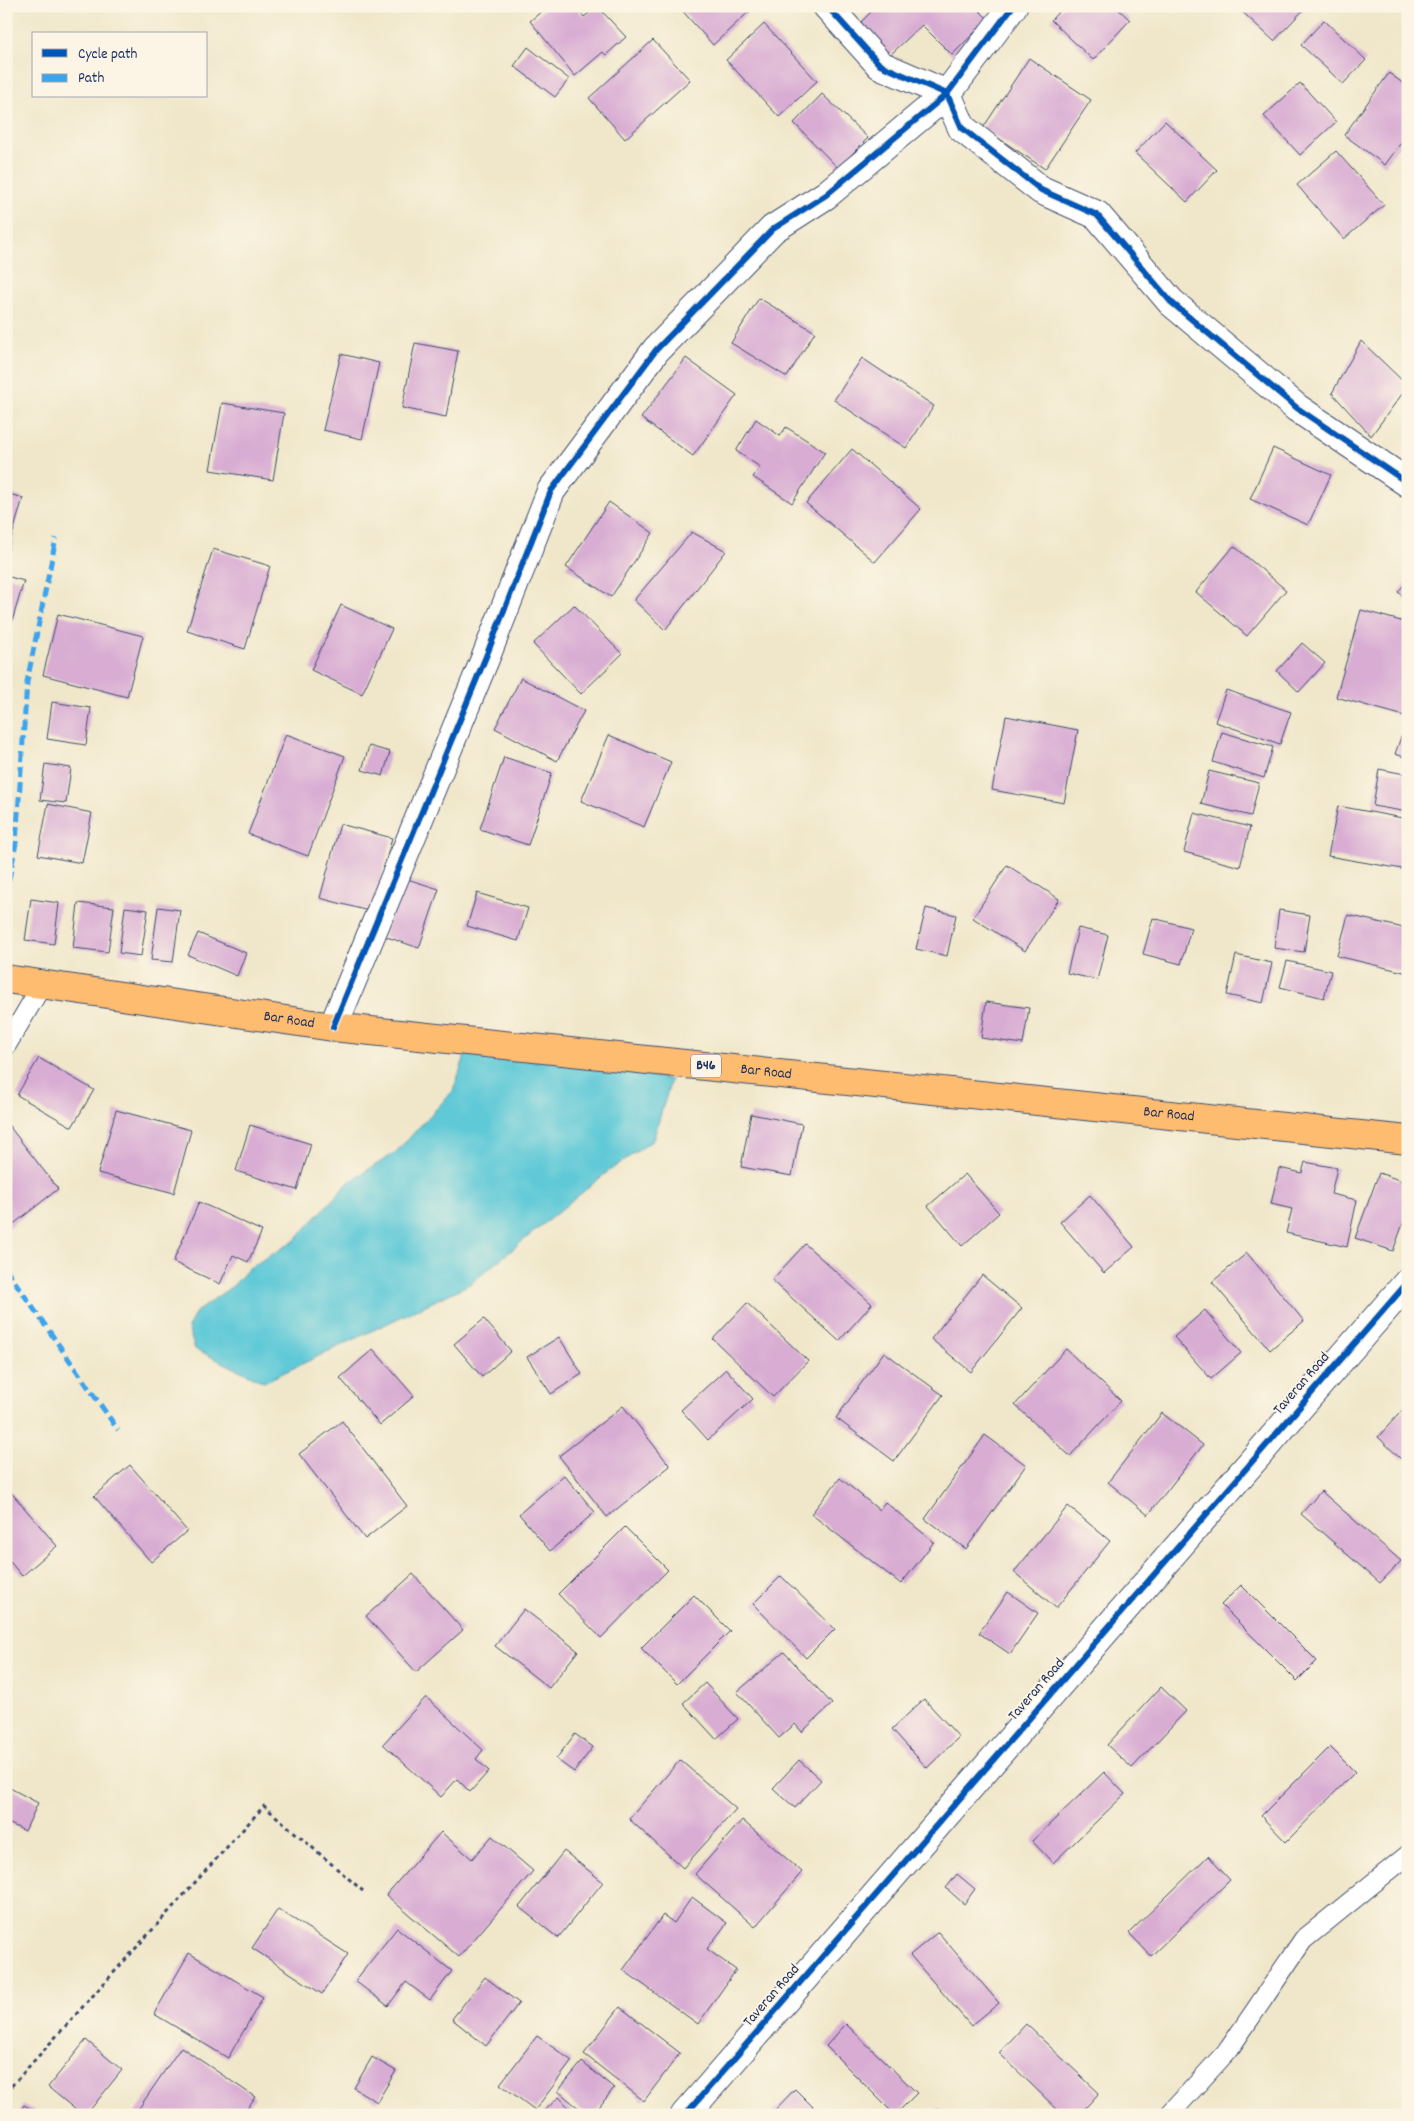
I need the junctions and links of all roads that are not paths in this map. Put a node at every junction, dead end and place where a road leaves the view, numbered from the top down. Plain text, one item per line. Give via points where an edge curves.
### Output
1 (827, 6) edge
2 (1013, 6) edge
3 (947, 94) junction
4 (1408, 483) edge
5 (6, 979) edge
6 (42, 985) junction
7 (333, 1027) junction
8 (6, 1046) edge
9 (1408, 1140) edge
10 (1408, 1282) edge
11 (1408, 1855) edge
12 (685, 2115) edge
13 (1169, 2115) edge

1 - 3 street via 880,65
2 - 3 street
3 - 4 street via 962,128 1041,190 1097,214 1171,302 1297,408
3 - 7 street via 826,194 773,229 656,350 551,491
5 - 6 main road, Bar Road / B46
6 - 7 main road, Bar Road / B46
6 - 8 lane
7 - 9 main road, Bar Road / B46
10 - 12 street, Taveran Road
11 - 13 lane via 1303,1940 1229,2049

